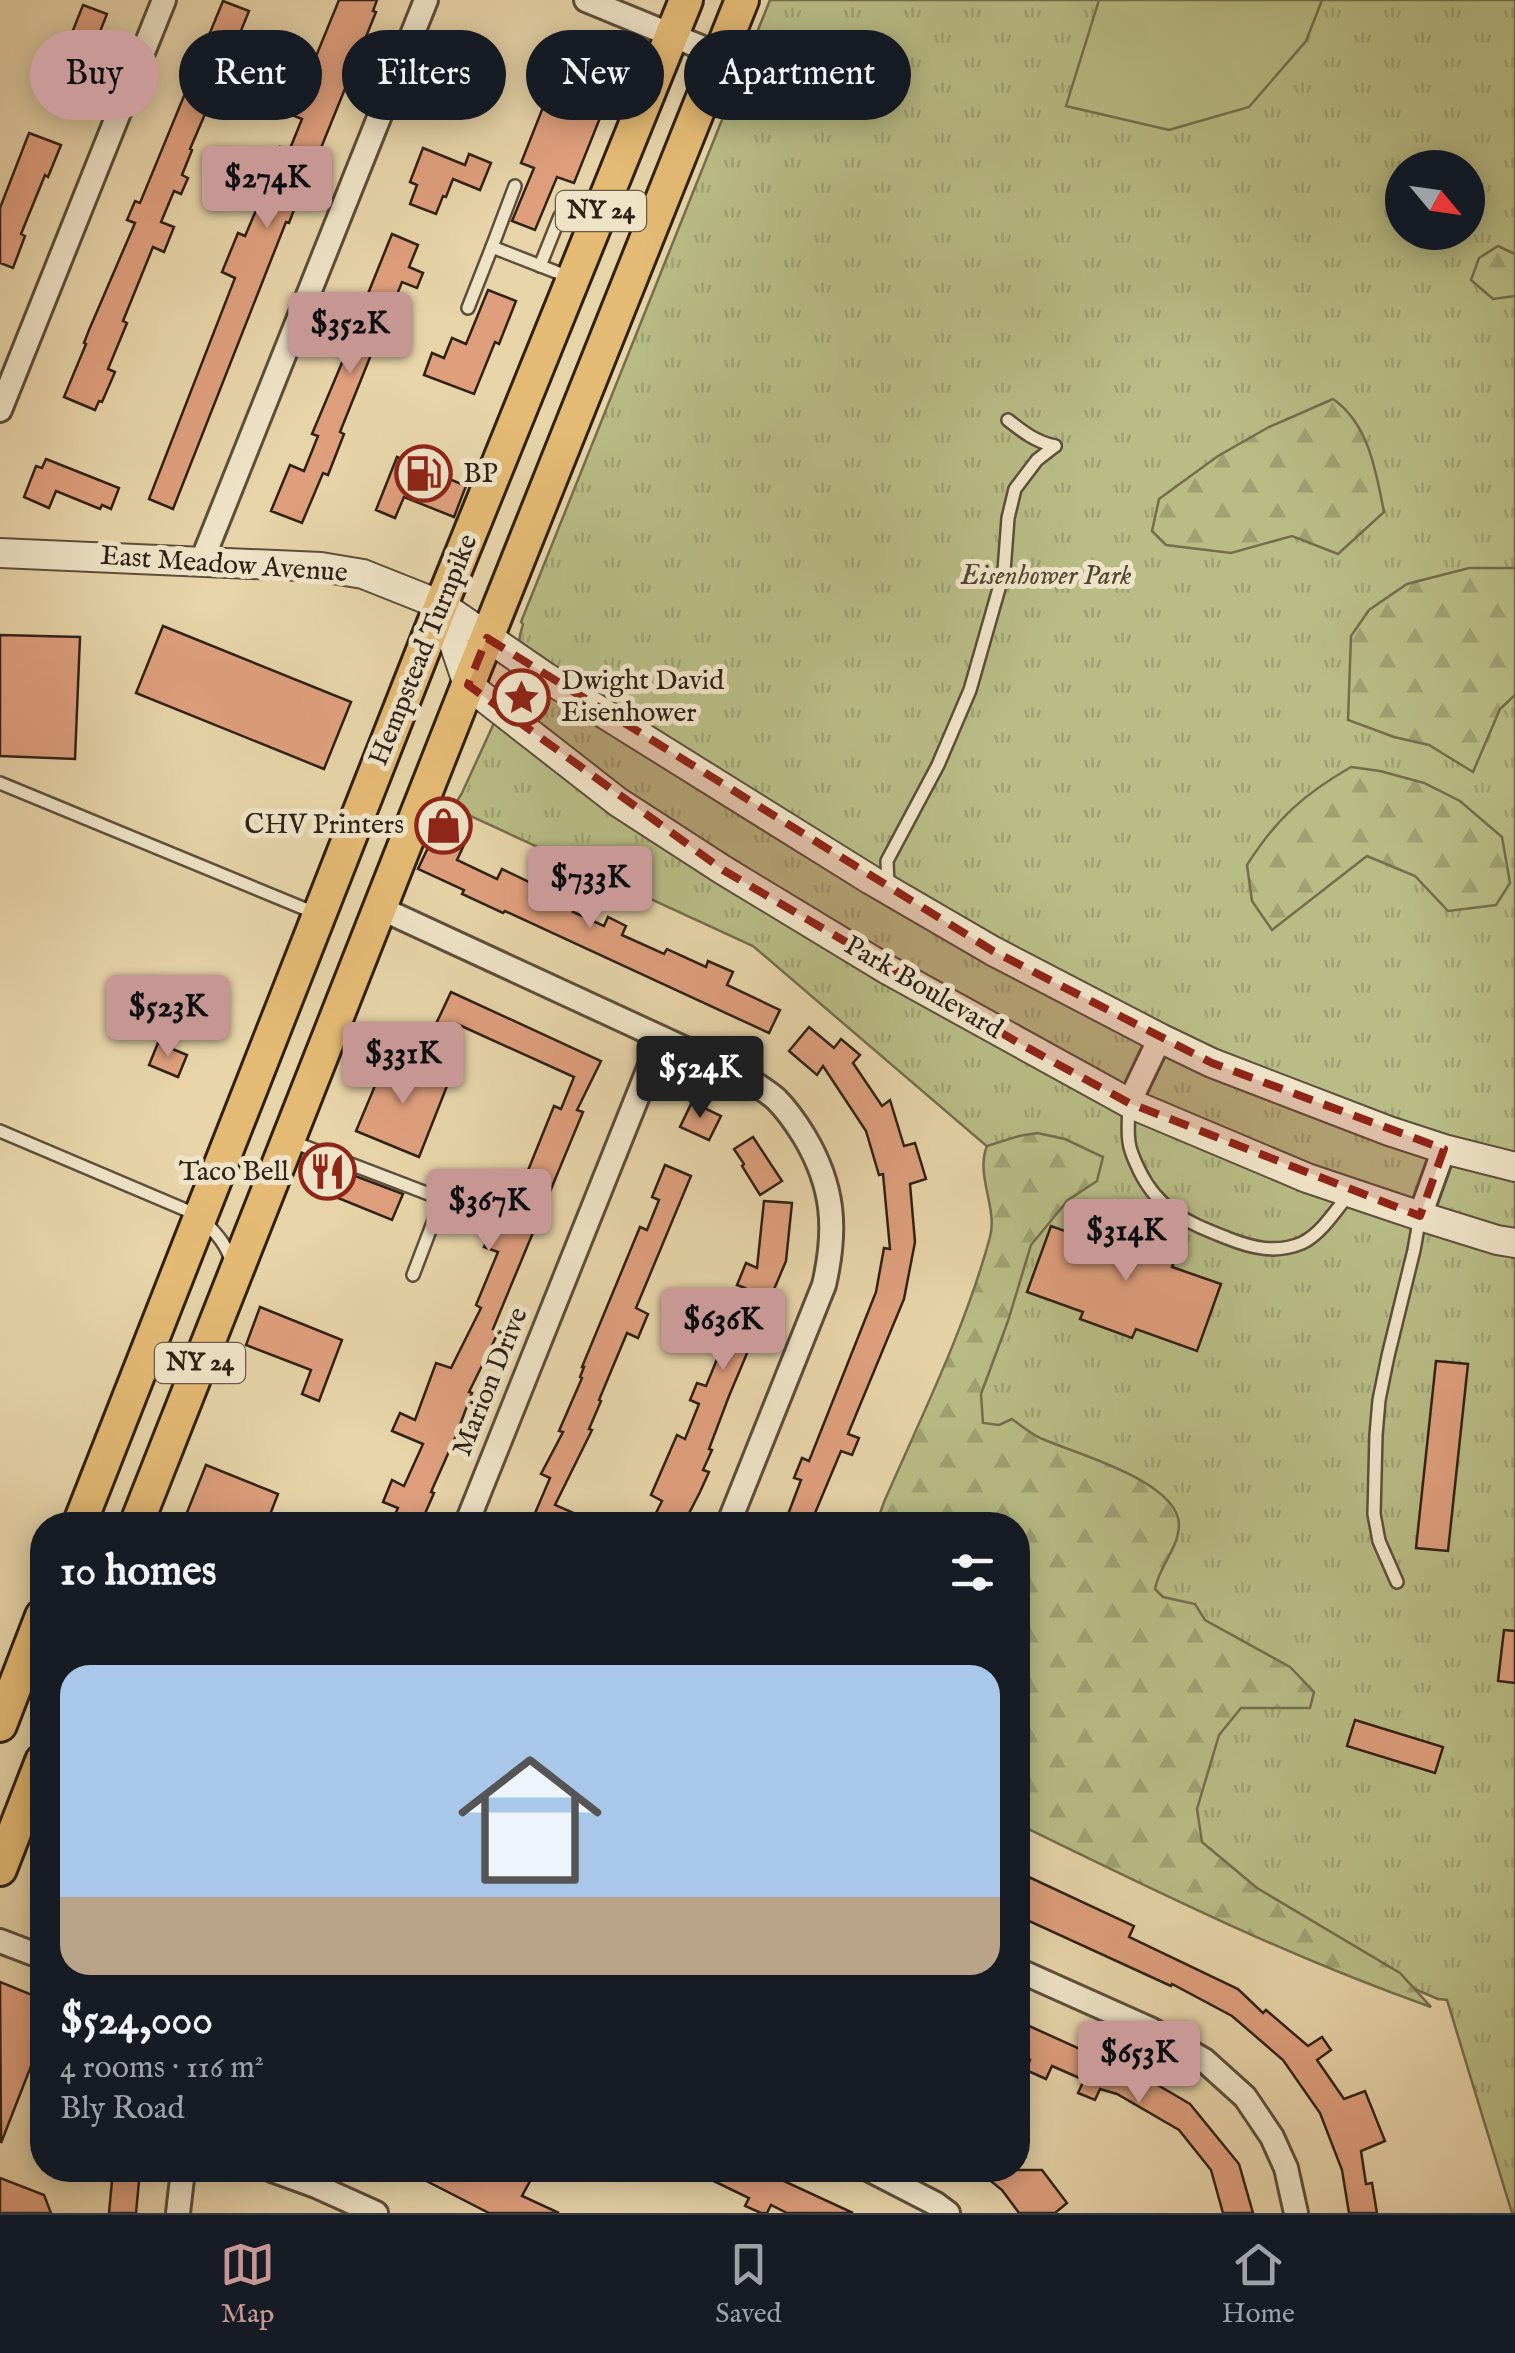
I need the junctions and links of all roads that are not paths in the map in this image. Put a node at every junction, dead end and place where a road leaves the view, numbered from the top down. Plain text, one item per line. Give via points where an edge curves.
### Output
1 (164, 0) edge
2 (426, 0) edge
3 (586, 0) edge
4 (686, 0) edge
5 (742, 0) edge
6 (730, 30) edge
7 (672, 34) junction
8 (684, 39) edge
9 (694, 120) edge
10 (515, 186) dead end
11 (560, 216) dead end
12 (492, 247) junction
13 (540, 266) junction
14 (573, 279) junction
15 (468, 308) dead end
16 (0, 410) edge
17 (1008, 420) dead end
18 (0, 553) edge
19 (201, 563) junction
20 (441, 606) junction
21 (486, 638) junction
22 (468, 685) junction
23 (0, 783) edge
24 (888, 890) junction
25 (380, 908) junction
26 (319, 914) junction
27 (661, 1038) junction
28 (1160, 1038) junction
29 (1128, 1103) junction
30 (0, 1132) edge
31 (288, 1140) junction
32 (1444, 1148) junction
33 (1515, 1167) edge
34 (1350, 1192) junction
35 (200, 1216) junction
36 (1420, 1216) junction
37 (1515, 1243) edge
38 (235, 1275) junction
39 (413, 1275) dead end
40 (84, 1512) edge
41 (141, 1512) edge
42 (471, 1512) edge
43 (733, 1512) edge
44 (1397, 1582) dead end
45 (30, 1647) edge
46 (0, 1725) edge
47 (30, 1792) edge
48 (0, 1869) edge
49 (0, 1941) edge
50 (30, 1952) edge
51 (1030, 1975) edge
52 (181, 2182) edge
53 (305, 2182) edge
54 (893, 2182) edge
55 (178, 2213) edge
56 (376, 2213) edge
57 (948, 2213) edge
58 (1296, 2213) edge

1 - 16 street
2 - 19 street
3 - 7 street
4 - 7 main road, Hempstead Turnpike / NY 24
5 - 6 main road, Hempstead Turnpike / NY 24
7 - 8 street
7 - 14 main road, Hempstead Turnpike / NY 24
9 - 21 main road, Hempstead Turnpike / NY 24
10 - 12 lane
11 - 13 lane
12 - 13 lane
12 - 15 lane
13 - 14 lane
14 - 20 main road, Hempstead Turnpike / NY 24
17 - 24 lane via 1056,446 1016,489 1004,571 970,690 887,861
18 - 19 street, East Meadow Avenue
19 - 20 street, East Meadow Avenue via 347,570
20 - 21 street, East Meadow Avenue
20 - 22 street
20 - 26 main road, Hempstead Turnpike / NY 24
21 - 22 main road, Hempstead Turnpike / NY 24
21 - 24 street
22 - 25 main road, Hempstead Turnpike / NY 24
22 - 29 street, Park Boulevard via 618,802 723,870
23 - 26 lane
24 - 28 street
25 - 27 street
25 - 31 main road, Hempstead Turnpike / NY 24
26 - 35 main road, Hempstead Turnpike / NY 24
27 - 42 street, Marion Drive
27 - 43 street via 744,1076 775,1098 818,1159 829,1194 832,1241 824,1285
28 - 29 street
28 - 32 street via 1270,1086
29 - 34 street, Park Boulevard
29 - 34 lane via 1128,1141 1148,1189 1193,1225 1251,1247 1282,1249 1306,1241
30 - 35 lane
31 - 38 main road, Hempstead Turnpike / NY 24
31 - 39 lane via 442,1199
32 - 33 street
32 - 36 street
34 - 36 street, Park Boulevard
35 - 38 lane via 228,1248
35 - 40 main road, Hempstead Turnpike / NY 24
36 - 37 street, Park Boulevard
36 - 44 lane via 1376,1435 1374,1514
38 - 41 main road, Hempstead Turnpike / NY 24
45 - 46 main road
47 - 48 main road
49 - 50 street
51 - 58 street via 1204,2060 1246,2098 1272,2137
52 - 55 street
53 - 56 street
54 - 57 street

